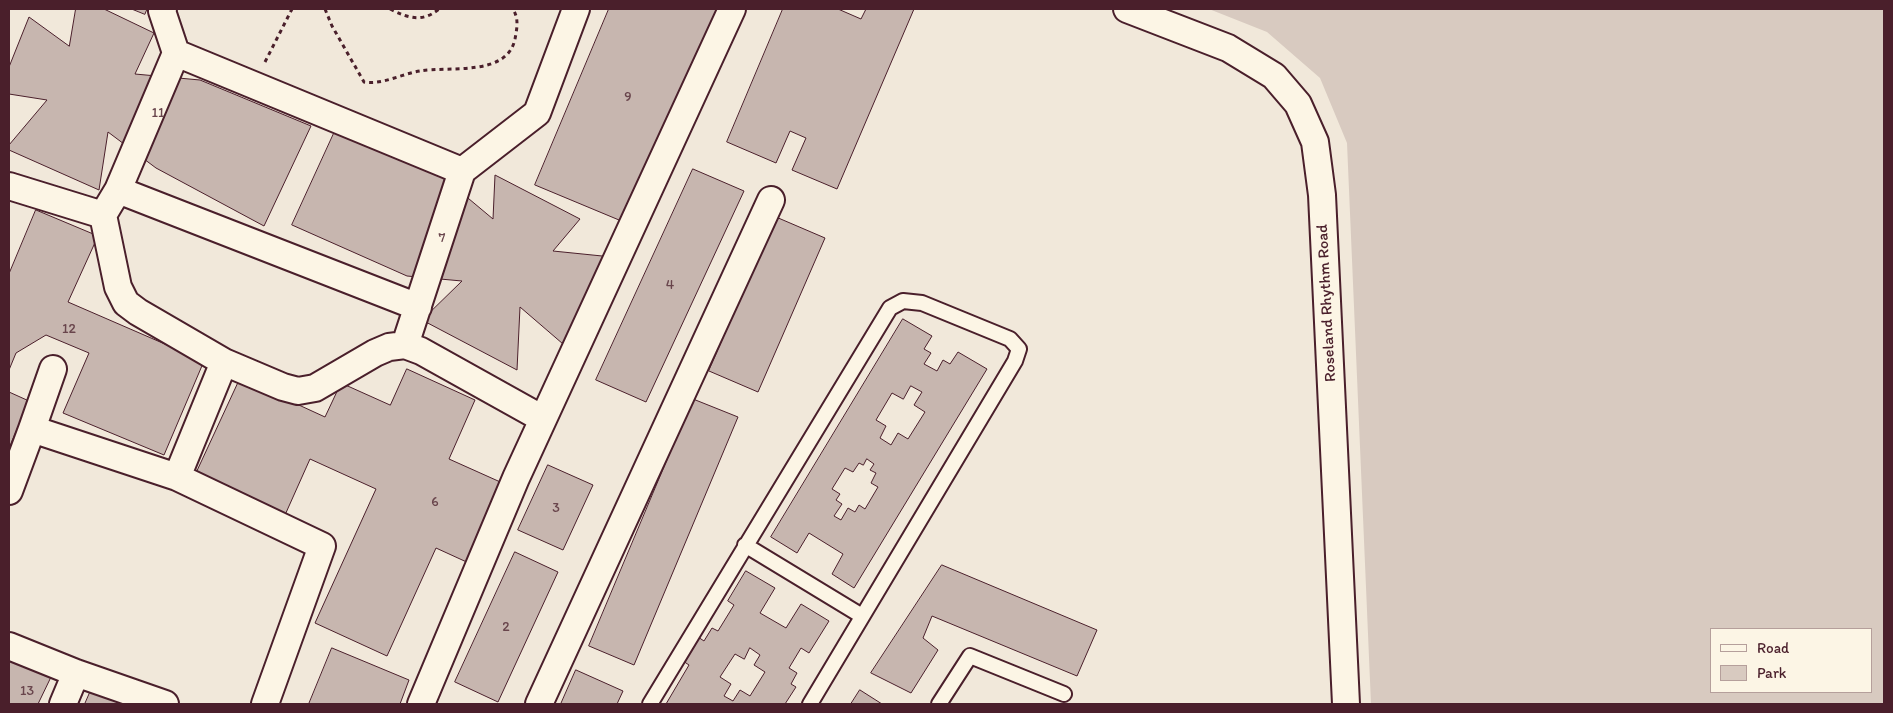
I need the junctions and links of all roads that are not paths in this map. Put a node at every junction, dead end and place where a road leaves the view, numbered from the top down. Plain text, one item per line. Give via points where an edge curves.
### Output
1 (163, 9) edge
2 (576, 9) edge
3 (732, 9) edge
4 (1127, 9) edge
5 (176, 53) junction
6 (462, 171) junction
7 (9, 186) edge
8 (118, 190) junction
9 (771, 200) dead end
10 (103, 215) junction
11 (418, 307) junction
12 (405, 345) junction
13 (224, 362) junction
14 (53, 369) dead end
15 (543, 419) junction
16 (32, 429) junction
17 (177, 478) junction
18 (9, 491) edge
19 (745, 545) junction
20 (862, 616) junction
21 (9, 646) edge
22 (76, 673) junction
23 (1064, 694) dead end
24 (62, 704) edge
25 (165, 704) edge
26 (265, 704) edge
27 (421, 704) edge
28 (539, 704) edge
29 (650, 704) edge
30 (810, 704) edge
31 (940, 704) edge
32 (1346, 704) edge

1 - 5 street
2 - 6 street via 537,113
3 - 15 street
4 - 32 street, Roseland Rhythm Road via 1228,48 1274,76 1298,104 1315,142 1322,195
5 - 6 street
5 - 8 street
6 - 11 street
7 - 10 street
8 - 10 street
8 - 11 street
9 - 28 street
10 - 13 street via 118,287 126,303
11 - 12 street
12 - 13 street via 375,353 315,388 298,391
12 - 15 street
13 - 17 street
14 - 16 street
15 - 27 street
16 - 17 street
16 - 18 street
17 - 26 street via 322,546
19 - 20 lane
19 - 20 lane via 890,308 903,301 922,303 1010,339 1019,349 1015,361
19 - 29 lane
20 - 30 lane
21 - 22 street
22 - 24 street
22 - 25 street
23 - 31 lane via 970,656

